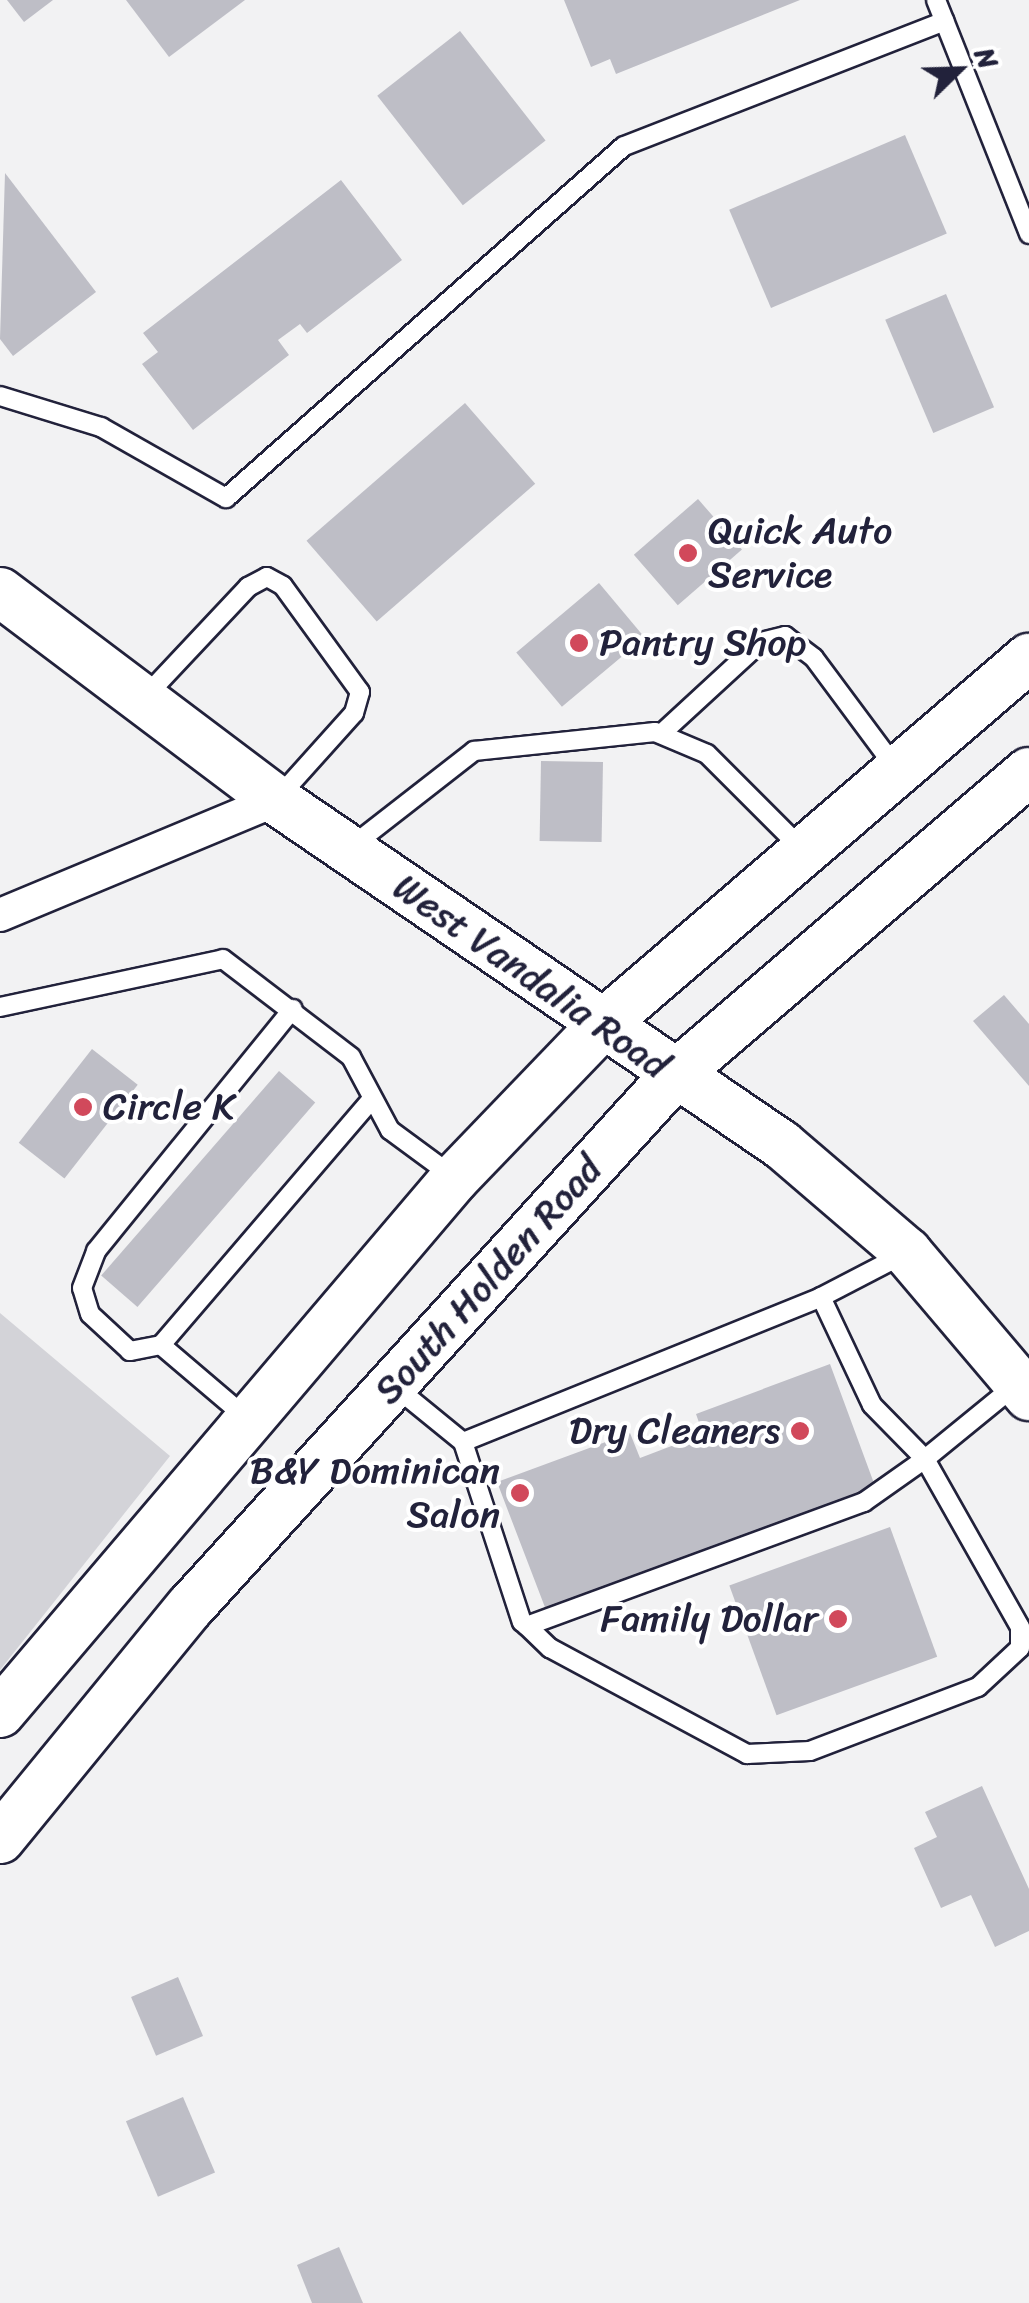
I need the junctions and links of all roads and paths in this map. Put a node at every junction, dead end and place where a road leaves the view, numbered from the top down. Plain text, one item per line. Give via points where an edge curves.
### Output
1 (936, 0) edge
2 (944, 21) junction
3 (1029, 234) edge
4 (0, 396) edge
5 (0, 592) edge
6 (1029, 658) edge
7 (143, 700) junction
8 (661, 734) junction
9 (895, 766) junction
10 (1029, 772) edge
11 (276, 800) junction
12 (802, 848) junction
13 (348, 850) junction
14 (0, 915) edge
15 (0, 1007) edge
16 (293, 1009) junction
17 (603, 1024) junction
18 (674, 1076) junction
19 (370, 1101) junction
20 (455, 1178) junction
21 (907, 1252) junction
22 (821, 1298) junction
23 (162, 1345) junction
24 (1026, 1384) edge
25 (393, 1385) junction
26 (249, 1420) junction
27 (463, 1442) junction
28 (925, 1459) junction
29 (526, 1626) junction
30 (0, 1713) edge
31 (0, 1839) edge

1 - 2 lane
2 - 3 lane
2 - 4 lane via 624,146 226,498 101,427
5 - 7 main road, West Vandalia Road
6 - 9 main road
7 - 11 main road, West Vandalia Road
7 - 11 lane via 248,587 267,577 282,586 360,692 354,713
8 - 9 lane via 761,642 785,636 814,658
8 - 12 lane via 707,754
8 - 13 lane via 474,751
9 - 12 main road
10 - 18 main road, South Holden Road
11 - 13 main road, West Vandalia Road
11 - 14 street
12 - 17 main road
13 - 17 main road, West Vandalia Road
15 - 16 lane via 204,959 244,969
16 - 19 lane via 351,1056
16 - 23 lane via 96,1251 82,1288 90,1314 130,1351
17 - 18 main road, West Vandalia Road
17 - 20 main road
18 - 21 main road, West Vandalia Road via 782,1145
18 - 25 main road, South Holden Road
19 - 20 lane via 390,1130
19 - 23 lane
20 - 26 main road
21 - 22 lane
21 - 24 main road, West Vandalia Road
22 - 27 lane
22 - 28 lane via 872,1406
23 - 26 lane
24 - 28 lane
25 - 27 lane
25 - 31 main road, South Holden Road via 192,1606
26 - 30 main road
27 - 29 lane via 505,1590
28 - 29 lane via 864,1502
28 - 29 lane via 1020,1627 1011,1665 978,1687 810,1751 747,1754

